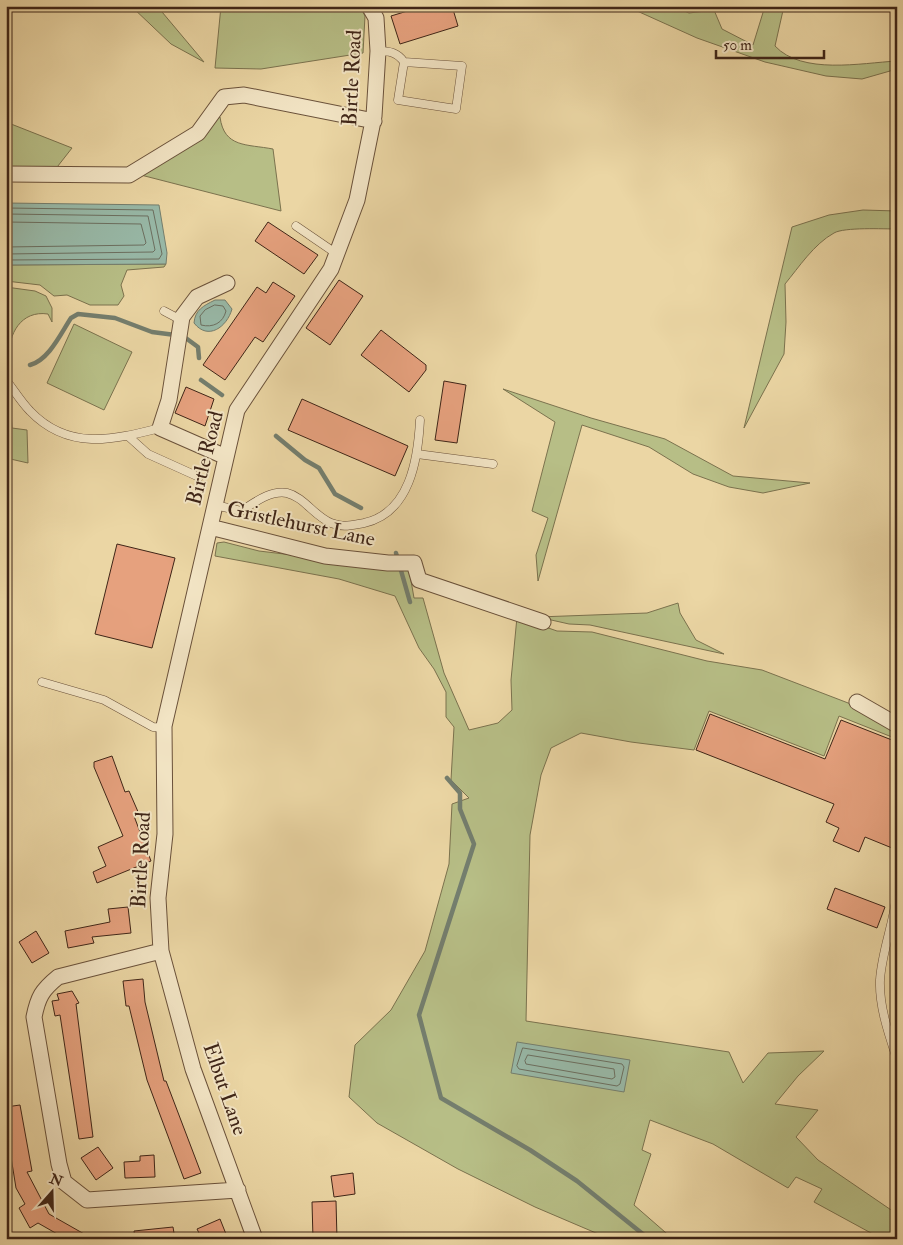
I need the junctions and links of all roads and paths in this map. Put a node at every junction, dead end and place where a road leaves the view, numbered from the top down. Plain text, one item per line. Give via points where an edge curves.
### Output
1 (369, 6) edge
2 (378, 50) junction
3 (404, 62) junction
4 (374, 122) junction
5 (6, 174) edge
6 (296, 226) dead end
7 (337, 254) junction
8 (227, 282) dead end
9 (164, 311) dead end
10 (180, 323) junction
11 (6, 380) edge
12 (420, 420) dead end
13 (160, 428) junction
14 (128, 436) junction
15 (417, 454) junction
16 (226, 457) junction
17 (493, 464) dead end
18 (199, 477) dead end
19 (215, 505) junction
20 (210, 528) junction
21 (543, 622) dead end
22 (42, 682) dead end
23 (857, 702) dead end
24 (897, 725) edge
25 (164, 728) junction
26 (897, 893) edge
27 (161, 951) junction
28 (897, 1060) edge
29 (238, 1190) junction
30 (255, 1239) edge

1 - 2 street, Birtle Road via 376,18
2 - 3 lane via 399,55
2 - 4 street, Birtle Road
3 - 3 lane via 462,66 456,109 398,100
4 - 5 street via 251,97 224,97 198,133 129,175
4 - 7 street, Birtle Road via 357,200
6 - 7 lane
7 - 16 street, Birtle Road via 331,269 237,410
8 - 10 street via 197,297
9 - 10 lane
10 - 13 street via 169,400
11 - 14 lane via 30,411 54,428 97,441
12 - 15 lane
13 - 14 lane
13 - 16 street
14 - 18 lane via 148,454
15 - 17 lane
15 - 19 lane via 414,471 396,505 373,521 346,527 332,524 287,493 268,495 241,511
16 - 19 street, Birtle Road
19 - 20 street, Birtle Road
20 - 21 street, Gristlehurst Lane via 325,556 414,562 419,580
20 - 25 street, Birtle Road
22 - 25 lane via 104,700 153,727
23 - 24 street
25 - 27 street, Birtle Road via 165,834 158,898
26 - 28 lane via 880,982 884,1018
27 - 29 street, Elbut Lane via 193,1069
27 - 29 street via 58,977 44,988 37,1003 34,1017 64,1182 87,1200
29 - 30 street, Elbut Lane

